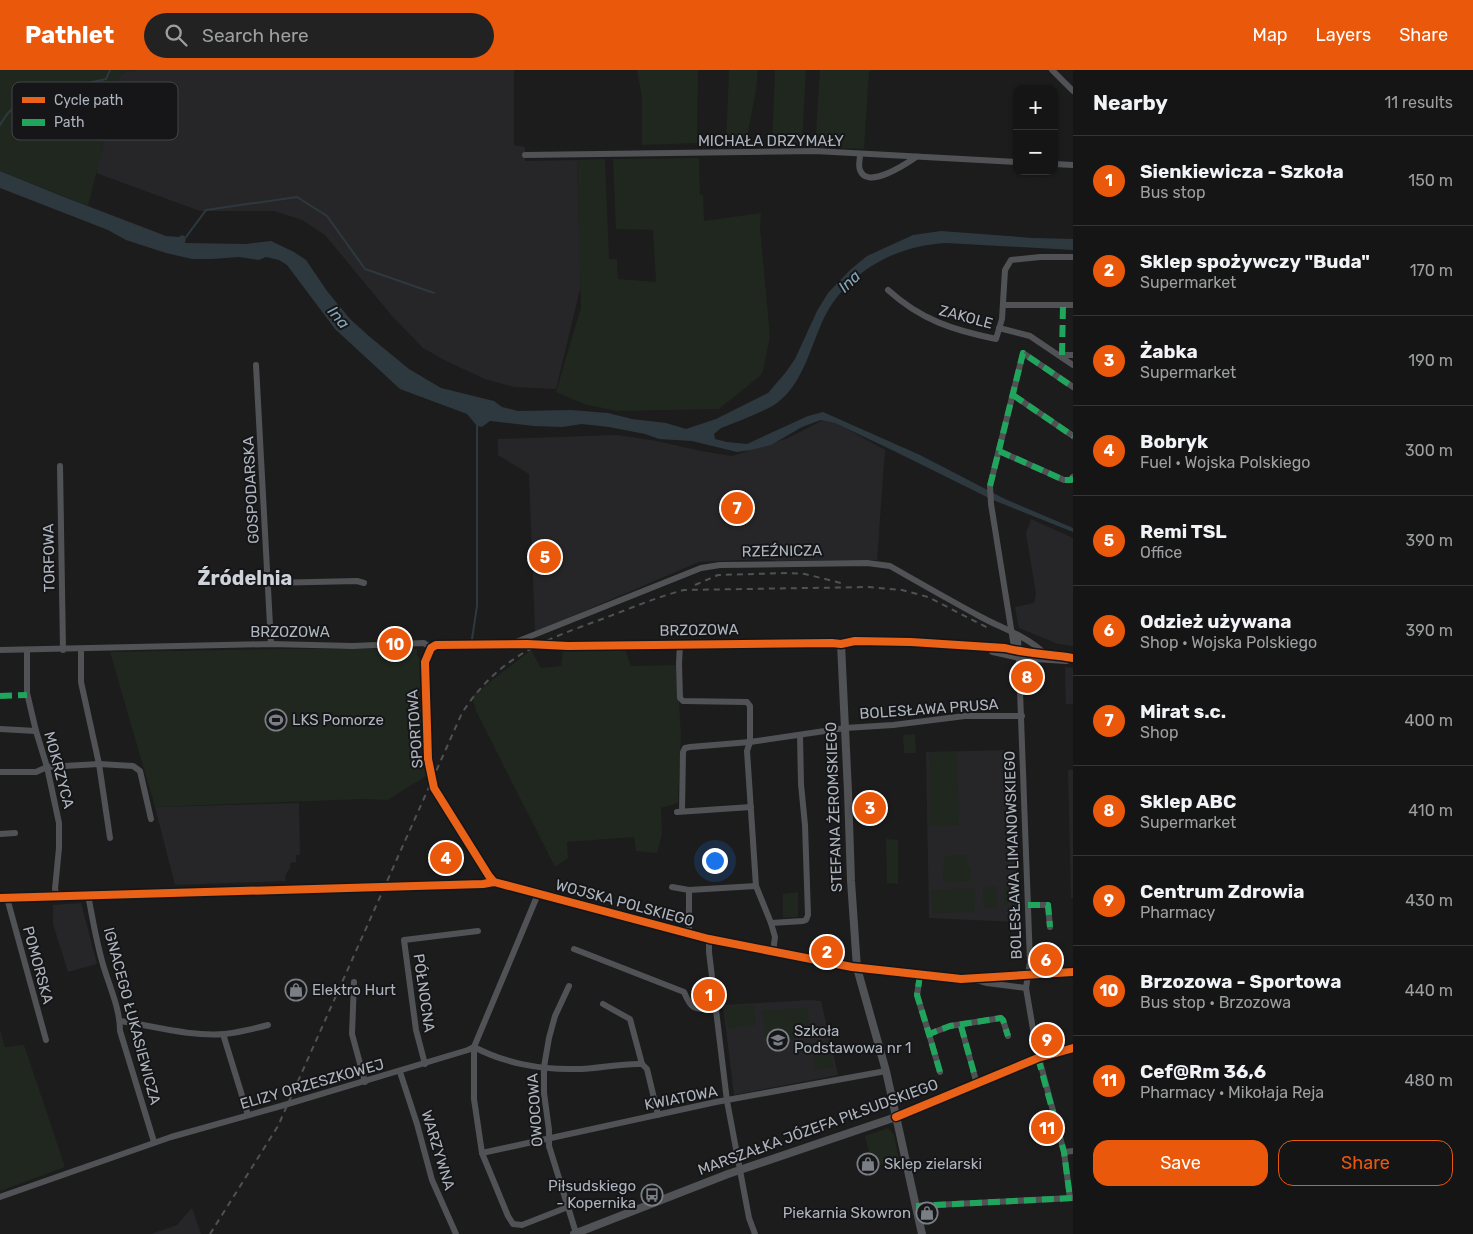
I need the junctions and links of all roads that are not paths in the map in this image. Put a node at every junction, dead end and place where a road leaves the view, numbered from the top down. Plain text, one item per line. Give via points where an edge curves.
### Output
1 (1052, 70) edge
2 (1073, 91) edge
3 (860, 154) junction
4 (525, 155) dead end
5 (916, 157) junction
6 (1013, 162) edge
7 (1058, 164) edge
8 (1073, 166) edge
9 (1073, 257) edge
10 (888, 290) dead end
11 (1003, 305) junction
12 (1073, 305) edge
13 (999, 328) junction
14 (1058, 354) junction
15 (1073, 355) edge
16 (1073, 364) edge
17 (256, 365) dead end
18 (1073, 387) edge
19 (1013, 395) junction
20 (1073, 436) edge
21 (999, 451) junction
22 (60, 466) dead end
23 (1073, 477) edge
24 (364, 582) dead end
25 (269, 583) junction
26 (1015, 634) junction
27 (271, 644) junction
28 (513, 644) junction
29 (680, 644) junction
30 (842, 644) junction
31 (432, 648) junction
32 (81, 649) junction
33 (0, 650) edge
34 (27, 650) junction
35 (63, 650) junction
36 (1044, 653) junction
37 (1019, 654) junction
38 (1073, 659) edge
39 (1022, 716) junction
40 (845, 728) junction
41 (0, 729) edge
42 (36, 731) junction
43 (800, 735) junction
44 (750, 742) junction
45 (98, 764) junction
46 (47, 767) junction
47 (0, 772) edge
48 (751, 807) junction
49 (151, 819) dead end
50 (15, 833) dead end
51 (0, 834) edge
52 (110, 838) dead end
53 (494, 882) junction
54 (756, 886) junction
55 (672, 887) dead end
56 (689, 890) junction
57 (538, 894) junction
58 (88, 895) junction
59 (56, 896) junction
60 (3, 898) edge
61 (1028, 905) junction
62 (771, 922) junction
63 (1050, 927) dead end
64 (478, 931) dead end
65 (689, 934) junction
66 (709, 939) junction
67 (574, 950) dead end
68 (773, 952) junction
69 (857, 968) junction
70 (1073, 972) edge
71 (1028, 974) junction
72 (920, 976) junction
73 (972, 978) junction
74 (354, 982) dead end
75 (569, 986) dead end
76 (1026, 988) junction
77 (602, 1004) dead end
78 (716, 1009) junction
79 (120, 1021) junction
80 (268, 1025) dead end
81 (961, 1026) junction
82 (223, 1034) junction
83 (929, 1034) junction
84 (1008, 1036) dead end
85 (46, 1040) dead end
86 (474, 1047) junction
87 (1073, 1048) edge
88 (1038, 1058) junction
89 (970, 1059) dead end
90 (425, 1064) junction
91 (642, 1064) junction
92 (544, 1067) junction
93 (973, 1070) dead end
94 (886, 1071) junction
95 (400, 1072) junction
96 (940, 1072) dead end
97 (365, 1082) junction
98 (977, 1084) junction
99 (727, 1101) junction
100 (658, 1115) junction
101 (248, 1116) junction
102 (896, 1117) junction
103 (548, 1139) junction
104 (154, 1142) junction
105 (1073, 1151) edge
106 (1064, 1152) junction
107 (482, 1153) junction
108 (740, 1170) junction
109 (0, 1197) edge
110 (1071, 1198) edge
111 (916, 1206) junction
112 (568, 1207) junction
113 (575, 1233) edge
114 (456, 1234) edge
115 (756, 1234) edge
116 (922, 1234) edge

1 - 2 street
3 - 4 street, MICHAŁA DRZYMAŁY via 782,151
3 - 5 street, MICHAŁA DRZYMAŁY
3 - 5 street via 860,170 869,178 890,172
5 - 6 street, MICHAŁA DRZYMAŁY
7 - 8 street
9 - 11 street, ZAKOLE via 1011,260 1005,270
10 - 13 street, ZAKOLE via 930,320 970,334 996,339
11 - 12 street
11 - 13 street, ZAKOLE
13 - 14 street via 1030,336
14 - 15 street
14 - 16 street
17 - 25 street, GOSPODARSKA
18 - 19 street, BOLESŁAWA LIMANOWSKIEGO via 1023,353
19 - 20 street
19 - 21 street, BOLESŁAWA LIMANOWSKIEGO
21 - 23 street via 1064,480
21 - 26 street, BOLESŁAWA LIMANOWSKIEGO via 990,486 991,504
22 - 35 street, TORFOWA
24 - 25 street
25 - 27 street, GOSPODARSKA
26 - 28 street, RZEŹNICZA via 890,566 867,562 701,568
26 - 36 street, RZEŹNICZA
26 - 37 street, BOLESŁAWA LIMANOWSKIEGO via 1014,647
27 - 31 street, BRZOZOWA via 353,646 424,643
27 - 32 street, BRZOZOWA
28 - 29 street, BRZOZOWA
28 - 31 street, BRZOZOWA via 436,645
29 - 30 street, BRZOZOWA
29 - 44 street via 680,698 683,701 747,702 750,706
30 - 37 street, BRZOZOWA via 855,641 911,642 1005,648
30 - 40 street, STEFANA ŻEROMSKIEGO
31 - 53 street, SPORTOWA via 425,662 425,671 428,759 434,788
32 - 35 street, BRZOZOWA
32 - 45 street via 81,682
33 - 34 street, BRZOZOWA
34 - 35 street, BRZOZOWA
34 - 42 street, MOKRZYCA via 27,693
36 - 37 street
36 - 38 street
37 - 38 street via 1061,661
37 - 39 street, BOLESŁAWA LIMANOWSKIEGO
39 - 40 street, BOLESŁAWA PRUSA via 965,716
39 - 61 street, BOLESŁAWA LIMANOWSKIEGO
40 - 43 street, BOLESŁAWA PRUSA
40 - 69 street, STEFANA ŻEROMSKIEGO
41 - 42 street
42 - 46 street, MOKRZYCA
43 - 44 street, BOLESŁAWA PRUSA
43 - 62 street via 808,915 803,921
44 - 48 street via 747,750
44 - 48 street, BOLESŁAWA PRUSA via 685,748 680,811
45 - 46 street
45 - 49 street via 133,766 140,771
45 - 52 street
46 - 47 street via 36,772
46 - 59 street, MOKRZYCA via 60,823
48 - 54 street
50 - 51 street
53 - 57 street, WOJSKA POLSKIEGO
53 - 58 street, WOJSKA POLSKIEGO
54 - 56 street
54 - 62 street
55 - 56 street
56 - 65 street
57 - 65 street, WOJSKA POLSKIEGO
57 - 86 street
58 - 59 street, WOJSKA POLSKIEGO
58 - 79 street, IGNACEGO ŁUKASIEWICZA
59 - 60 street, WOJSKA POLSKIEGO
60 - 85 street, POMORSKA
61 - 63 street via 1048,905
61 - 71 street, BOLESŁAWA LIMANOWSKIEGO
62 - 68 street via 775,936
64 - 90 street, PÓŁNOCNA via 404,940 416,1030
65 - 66 street, WOJSKA POLSKIEGO
66 - 68 street, WOJSKA POLSKIEGO
66 - 78 street
67 - 78 street via 684,992 689,1004 695,1008
68 - 69 street, WOJSKA POLSKIEGO
69 - 72 street, WOJSKA POLSKIEGO
69 - 94 street, STEFANA ŻEROMSKIEGO
70 - 71 street, WOJSKA POLSKIEGO
71 - 73 street, WOJSKA POLSKIEGO
71 - 76 street, BOLESŁAWA LIMANOWSKIEGO
72 - 73 street, WOJSKA POLSKIEGO
72 - 83 street via 917,995
73 - 76 street via 987,984
74 - 97 street via 352,1034
75 - 92 street, OWOCOWA via 555,1016
76 - 88 street, BOLESŁAWA LIMANOWSKIEGO
77 - 91 street via 630,1019
78 - 99 street
79 - 82 street via 199,1034
79 - 104 street, IGNACEGO ŁUKASIEWICZA via 120,1031
80 - 82 street
81 - 83 street via 950,1026
81 - 84 street via 1001,1018
81 - 89 street
82 - 101 street
83 - 96 street
86 - 90 street, ELIZY ORZESZKOWEJ
86 - 92 street via 500,1059
86 - 107 street via 474,1099
87 - 88 street, MARSZAŁKA JÓZEFA PIŁSUDSKIEGO
88 - 98 street, MARSZAŁKA JÓZEFA PIŁSUDSKIEGO
88 - 106 street, BOLESŁAWA LIMANOWSKIEGO
90 - 95 street, ELIZY ORZESZKOWEJ
91 - 92 street via 577,1069
91 - 100 street via 647,1070
92 - 103 street, OWOCOWA
93 - 98 street
94 - 99 street, KWIATOWA
94 - 102 street, STEFANA ŻEROMSKIEGO
95 - 97 street, ELIZY ORZESZKOWEJ
95 - 114 street, WARZYWNA via 432,1180
97 - 101 street, ELIZY ORZESZKOWEJ
98 - 102 street, MARSZAŁKA JÓZEFA PIŁSUDSKIEGO
99 - 100 street, KWIATOWA
99 - 108 street
100 - 103 street, KWIATOWA
101 - 104 street, ELIZY ORZESZKOWEJ
102 - 108 street, MARSZAŁKA JÓZEFA PIŁSUDSKIEGO
102 - 111 street, STEFANA ŻEROMSKIEGO
103 - 107 street, KWIATOWA
103 - 112 street, OWOCOWA
104 - 109 street, ELIZY ORZESZKOWEJ
105 - 106 street
106 - 110 street, BOLESŁAWA LIMANOWSKIEGO
107 - 112 street via 513,1224 522,1224
108 - 113 street, MARSZAŁKA JÓZEFA PIŁSUDSKIEGO
108 - 115 street via 749,1218
110 - 111 street
111 - 116 street, STEFANA ŻEROMSKIEGO
112 - 113 street, OWOCOWA

